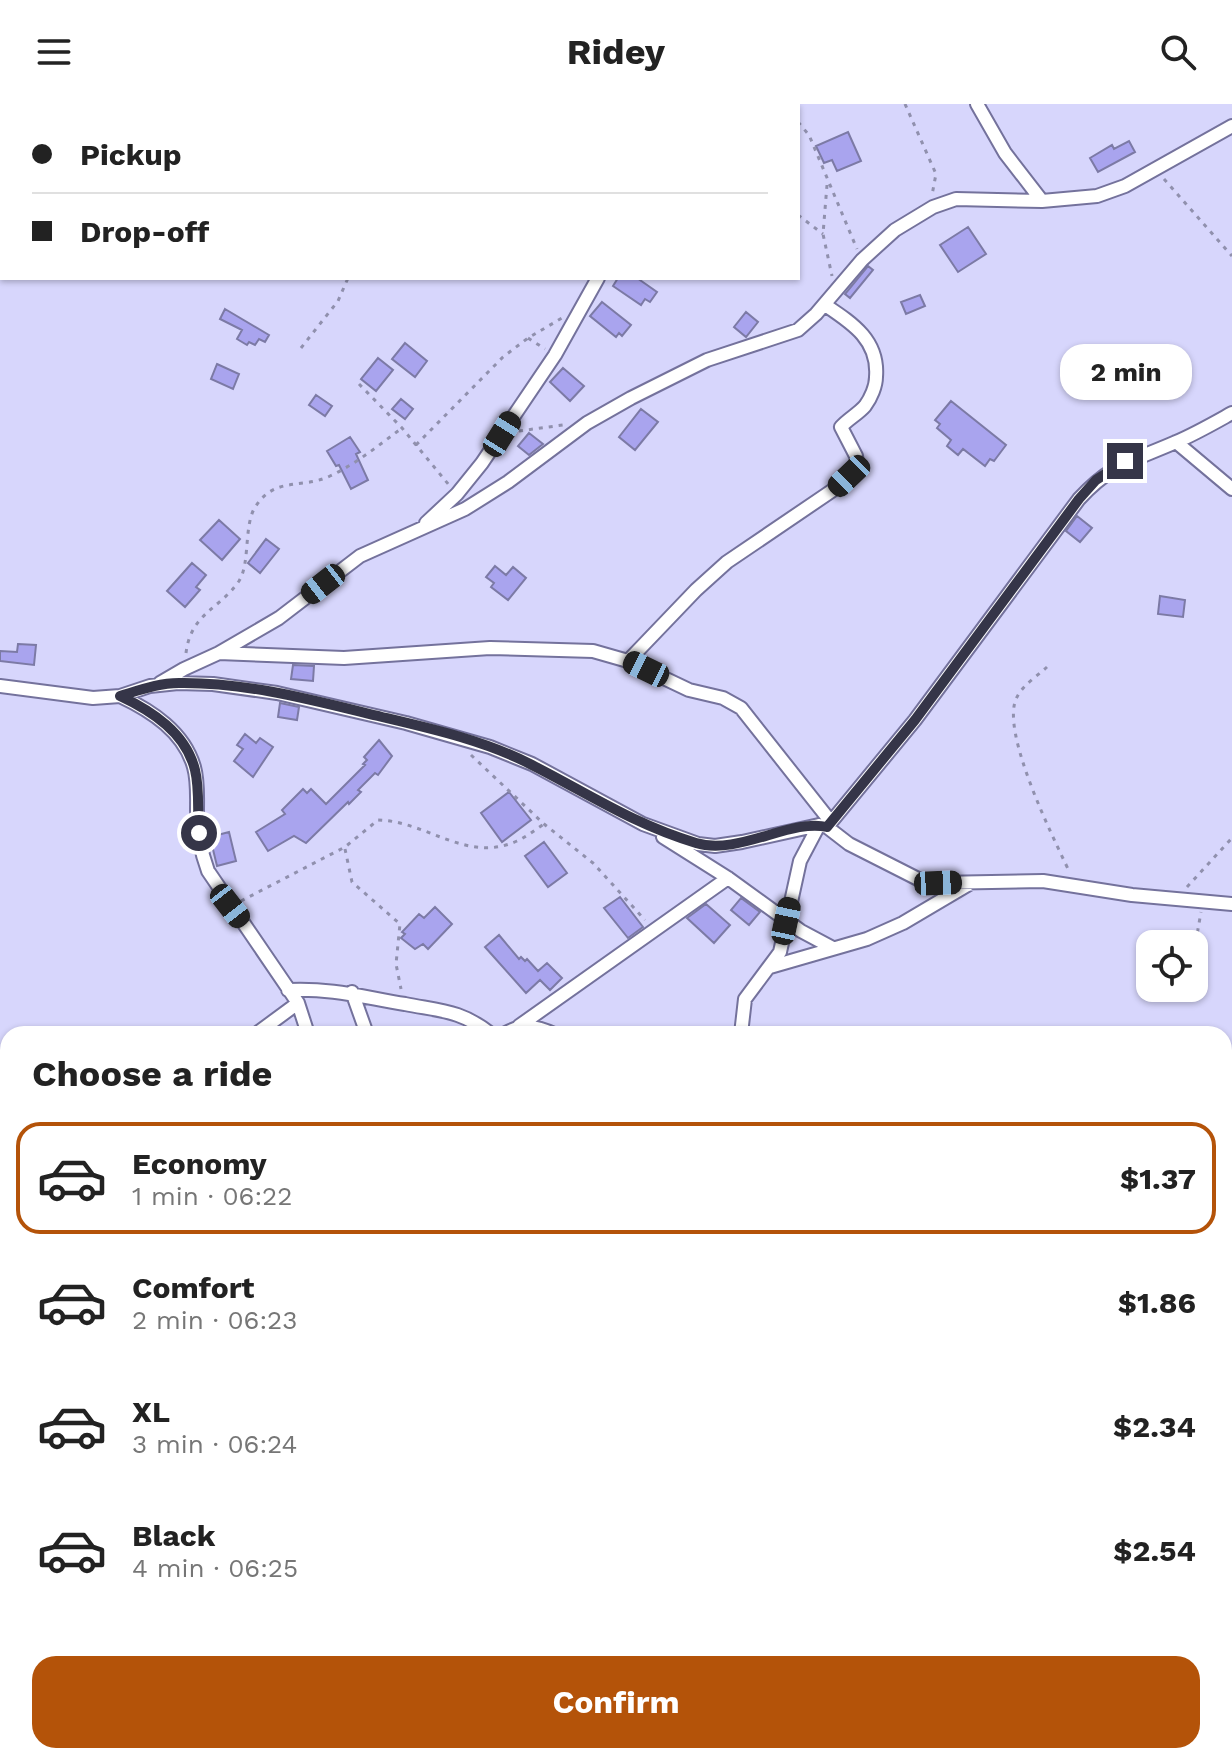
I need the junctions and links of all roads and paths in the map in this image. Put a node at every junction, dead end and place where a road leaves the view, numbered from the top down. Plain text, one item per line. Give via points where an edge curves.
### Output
1 (905, 104) edge
2 (977, 104) edge
3 (800, 124) edge
4 (1232, 126) edge
5 (1152, 169) junction
6 (827, 180) junction
7 (1042, 201) junction
8 (933, 207) junction
9 (800, 217) edge
10 (823, 234) junction
11 (1232, 256) edge
12 (862, 260) junction
13 (347, 280) edge
14 (597, 280) edge
15 (835, 291) junction
16 (825, 305) junction
17 (580, 310) junction
18 (528, 338) junction
19 (301, 348) dead end
20 (555, 355) junction
21 (359, 384) dead end
22 (1232, 413) edge
23 (587, 423) junction
24 (402, 428) junction
25 (502, 434) junction
26 (1176, 442) junction
27 (416, 445) junction
28 (1232, 489) edge
29 (457, 494) junction
30 (420, 530) junction
31 (219, 653) junction
32 (628, 661) junction
33 (1047, 667) dead end
34 (184, 669) junction
35 (158, 685) junction
36 (0, 686) edge
37 (120, 696) junction
38 (470, 754) dead end
39 (544, 824) junction
40 (643, 824) junction
41 (825, 825) junction
42 (1232, 838) edge
43 (345, 847) junction
44 (728, 878) junction
45 (971, 882) junction
46 (1076, 884) junction
47 (1176, 898) junction
48 (1203, 900) junction
49 (1232, 904) edge
50 (230, 906) junction
51 (786, 921) junction
52 (1198, 930) edge
53 (654, 932) junction
54 (831, 947) junction
55 (770, 967) junction
56 (288, 990) junction
57 (352, 992) junction
58 (298, 1003) junction
59 (405, 1004) junction
60 (267, 1026) edge
61 (305, 1026) edge
62 (364, 1026) edge
63 (481, 1026) edge
64 (519, 1026) edge
65 (742, 1026) edge

1 - 8 path via 936,174
2 - 7 street via 1005,153
3 - 6 path
4 - 5 street
5 - 7 street via 1097,196
5 - 11 path
6 - 10 path
6 - 12 path
7 - 8 street via 956,199
8 - 12 street via 895,230
9 - 10 path
10 - 15 path
12 - 15 street
13 - 19 path via 338,301
14 - 17 street
15 - 16 street
16 - 23 street via 798,330 694,366
16 - 32 street via 870,342 877,362 871,395 841,427 856,456 855,467 836,488 727,562
17 - 18 path
17 - 20 street
18 - 20 path
18 - 27 path
20 - 25 street
21 - 24 path
22 - 26 street
23 - 25 path
23 - 30 street via 508,482
24 - 27 path
24 - 34 path via 327,478 274,488 262,498 250,520 241,578 196,621
25 - 29 street
26 - 28 street
26 - 41 street via 1109,470 1087,489 915,720
27 - 29 path
29 - 30 street
30 - 31 street via 360,556 279,618
31 - 32 street via 344,658 538,648 593,651
31 - 34 street
32 - 41 street via 741,708
33 - 46 path via 1017,695 1014,722 1031,787
34 - 35 street
35 - 37 street
35 - 40 street via 213,684 277,693 451,735 532,764
36 - 37 street via 93,698
37 - 50 street via 157,717 187,750 197,788 201,852
38 - 39 path
39 - 43 path via 517,842 471,848 393,820 378,820
39 - 53 path via 593,863
40 - 41 street via 715,846
40 - 44 street
41 - 45 street via 849,844 920,880
41 - 51 street via 800,861
42 - 47 path
43 - 50 path
43 - 59 path via 352,882 400,924 396,964
44 - 51 street
44 - 53 street
45 - 46 street
45 - 54 street via 903,923
46 - 47 street
47 - 48 street
48 - 49 street
48 - 52 path
50 - 56 street
51 - 54 street
51 - 55 street via 780,952
53 - 64 street
54 - 55 street
55 - 65 street via 745,999
56 - 57 street
56 - 58 street
57 - 59 street
57 - 62 street
58 - 60 street
58 - 61 street
59 - 63 street via 460,1014

